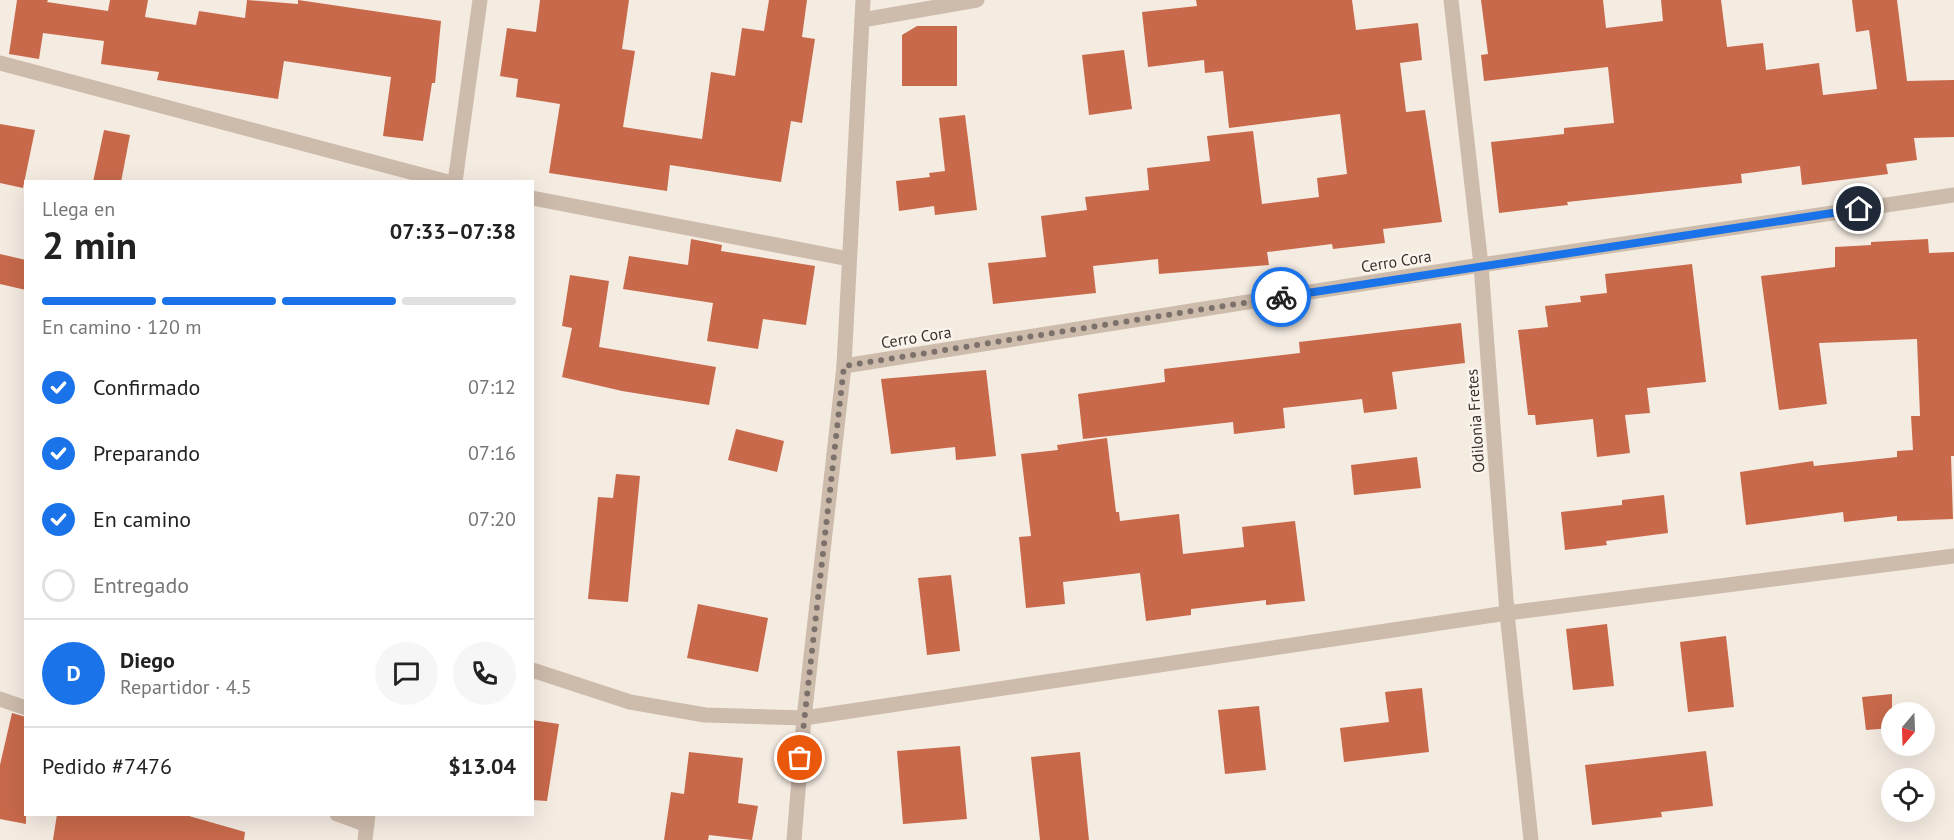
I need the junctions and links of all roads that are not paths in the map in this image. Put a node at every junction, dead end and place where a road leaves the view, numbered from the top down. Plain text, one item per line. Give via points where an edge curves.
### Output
1 (480, 0) edge
2 (863, 0) edge
3 (977, 0) edge
4 (1451, 0) edge
5 (862, 20) junction
6 (0, 63) edge
7 (440, 180) edge
8 (455, 180) edge
9 (1954, 195) edge
10 (534, 198) edge
11 (849, 260) junction
12 (1481, 265) junction
13 (844, 366) junction
14 (1954, 556) edge
15 (1507, 613) junction
16 (534, 671) edge
17 (0, 699) edge
18 (24, 707) edge
19 (804, 718) junction
20 (342, 816) edge
21 (367, 826) edge
22 (794, 840) edge
23 (1531, 840) edge

1 - 8 street
2 - 5 street
3 - 5 street
4 - 12 street, Odilonia Fretes
5 - 11 street
6 - 7 street
9 - 12 street, Cerro Cora
10 - 11 street
11 - 13 street
12 - 13 street, Cerro Cora
12 - 15 street, Odilonia Fretes
13 - 19 street
14 - 15 street
15 - 19 street
15 - 23 street, Odilonia Fretes
16 - 19 street via 630,702 705,715
17 - 18 street
19 - 22 street
20 - 21 street

